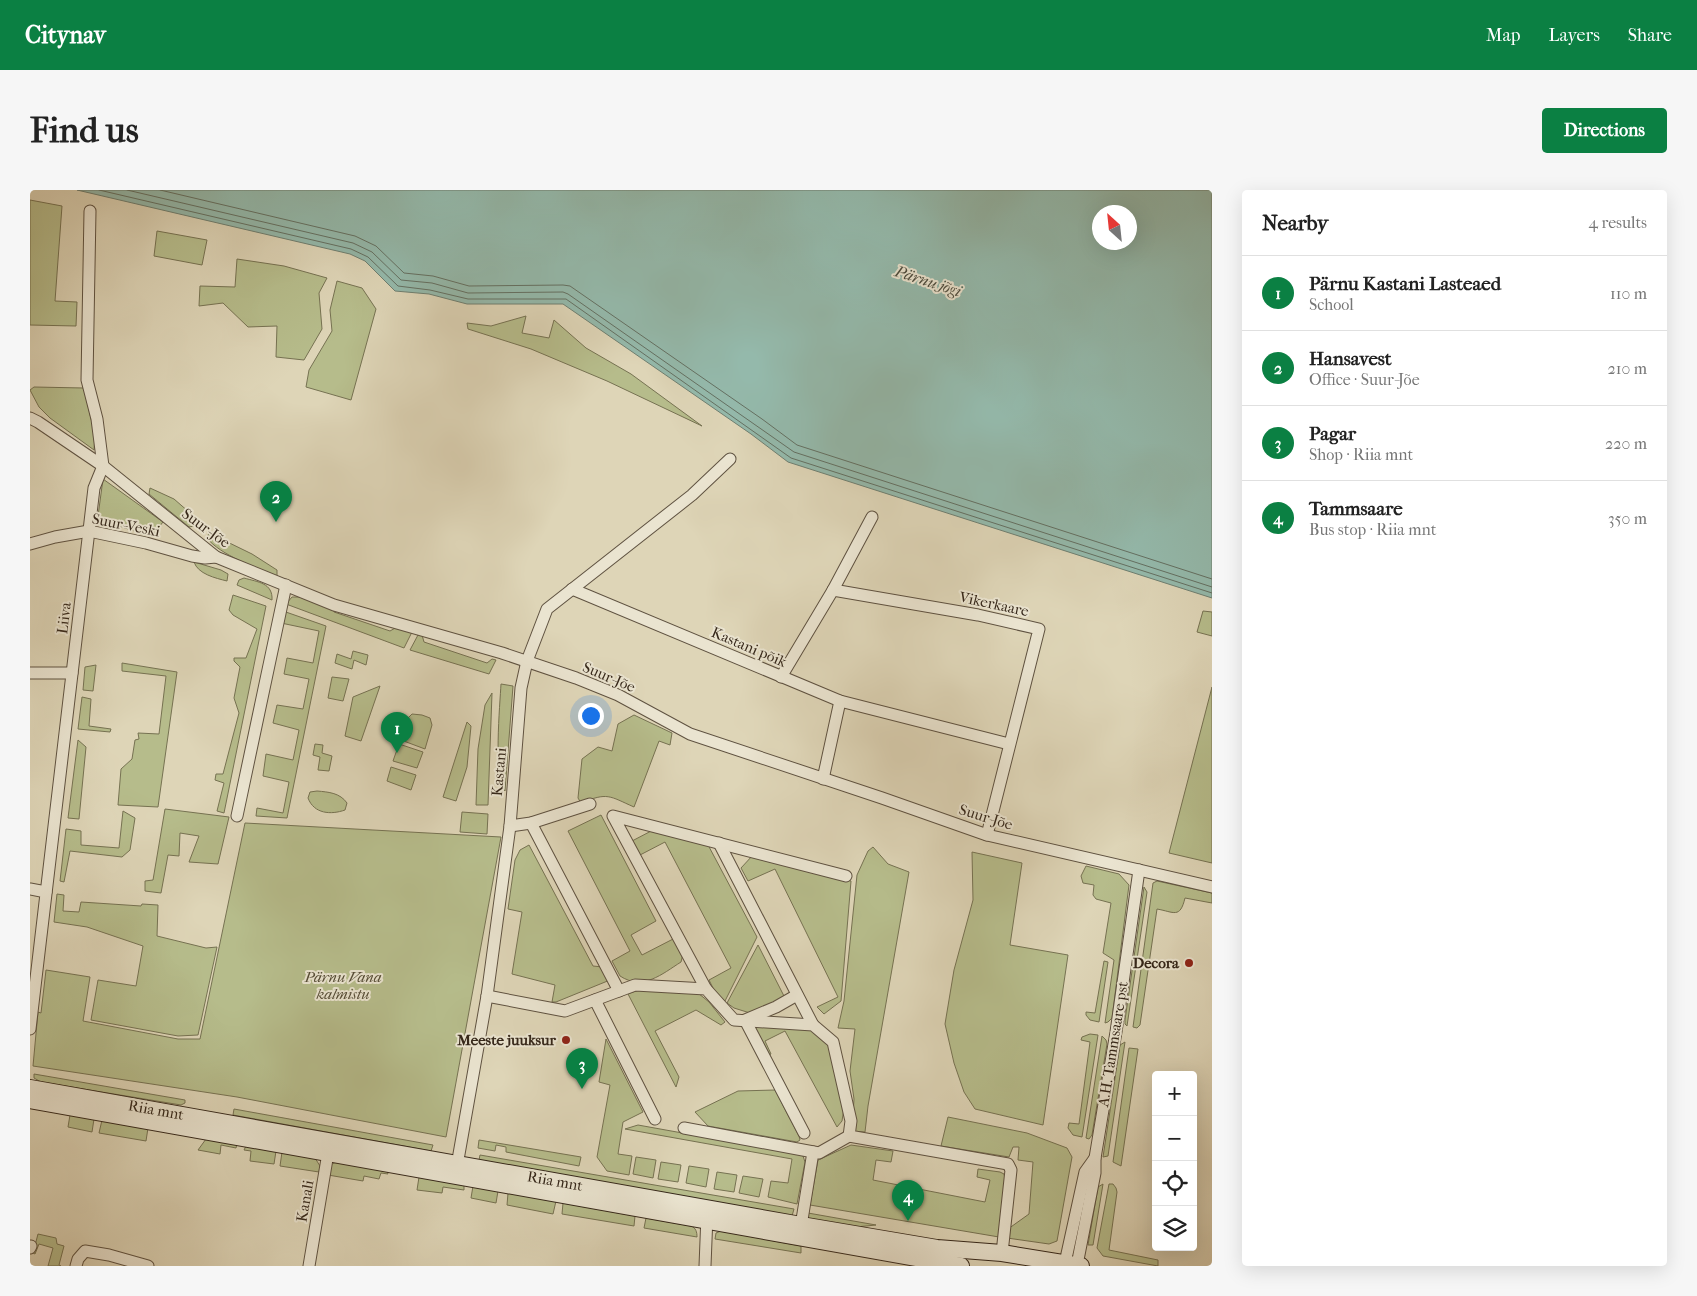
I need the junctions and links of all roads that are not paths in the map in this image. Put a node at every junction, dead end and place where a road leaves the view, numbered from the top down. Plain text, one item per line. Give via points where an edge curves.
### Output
1 (90, 212) dead end
2 (30, 418) edge
3 (730, 459) dead end
4 (102, 466) junction
5 (872, 517) dead end
6 (89, 531) junction
7 (30, 544) edge
8 (216, 557) junction
9 (286, 585) junction
10 (572, 589) junction
11 (833, 590) junction
12 (527, 661) junction
13 (30, 673) edge
14 (72, 674) junction
15 (781, 677) junction
16 (840, 701) junction
17 (1009, 744) junction
18 (823, 779) junction
19 (590, 804) dead end
20 (238, 816) dead end
21 (531, 823) junction
22 (510, 826) junction
23 (986, 835) junction
24 (719, 843) junction
25 (1139, 870) junction
26 (846, 876) dead end
27 (1212, 887) edge
28 (30, 889) edge
29 (46, 892) junction
30 (706, 989) junction
31 (619, 991) junction
32 (797, 994) junction
33 (487, 996) junction
34 (596, 1000) junction
35 (745, 1020) junction
36 (813, 1026) junction
37 (30, 1029) edge
38 (30, 1088) edge
39 (30, 1100) edge
40 (656, 1119) dead end
41 (684, 1128) dead end
42 (804, 1133) dead end
43 (849, 1136) junction
44 (329, 1147) junction
45 (813, 1152) junction
46 (456, 1169) junction
47 (707, 1214) junction
48 (800, 1231) junction
49 (1002, 1253) junction
50 (143, 1265) edge
51 (1073, 1265) edge
52 (76, 1266) edge
53 (309, 1266) edge
54 (705, 1266) edge
55 (961, 1266) edge

1 - 4 street, Liiva via 87,380
2 - 4 street, Suur-Jõe
3 - 10 street, Kastani via 692,495
4 - 6 street, Liiva via 94,488
4 - 8 street, Suur-Jõe
5 - 11 street
6 - 7 street, Suur-Veski
6 - 8 street, Suur-Veski via 192,556
6 - 14 street, Liiva
8 - 9 street, Suur-Jõe
9 - 12 street, Suur-Jõe via 334,604
9 - 20 street
10 - 12 street, Kastani via 547,609
10 - 15 street, Kastani põik
11 - 15 street
11 - 17 street, Vikerkaare via 978,615 1039,630
12 - 18 street, Suur-Jõe via 618,695 690,734
12 - 22 street, Kastani via 521,688
13 - 14 street
14 - 29 street, Liiva
15 - 16 street, Kastani põik
16 - 17 street, Kastani põik
16 - 18 street
17 - 23 street, Vikerkaare
18 - 23 street, Suur-Jõe
19 - 21 street
21 - 22 street
21 - 31 street
22 - 33 street, Kastani
23 - 25 street, Suur-Jõe
24 - 26 street
24 - 30 street via 613,816
24 - 32 street
25 - 27 street, Suur-Jõe
25 - 51 street, A.H. Tammsaare pst via 1095,1158 1085,1172
28 - 29 street
29 - 37 street, Liiva
30 - 31 street via 635,985
30 - 35 street via 734,1020
31 - 34 street
32 - 35 street
32 - 36 street
33 - 34 street via 565,1011
33 - 46 street, Kastani
34 - 40 street
35 - 36 street
35 - 42 street
36 - 43 street via 833,1042 851,1121
38 - 44 main road, Riia mnt
39 - 44 main road, Riia mnt
41 - 45 street
43 - 45 street via 819,1153
43 - 49 street via 1008,1164 1011,1170
44 - 46 main road, Riia mnt
44 - 53 street, Kanali
45 - 48 street
46 - 47 main road, Riia mnt
47 - 48 main road, Riia mnt
47 - 54 street
48 - 49 main road, Riia mnt
48 - 55 main road, Riia mnt
49 - 51 main road, Riia mnt
50 - 52 street via 85,1251

